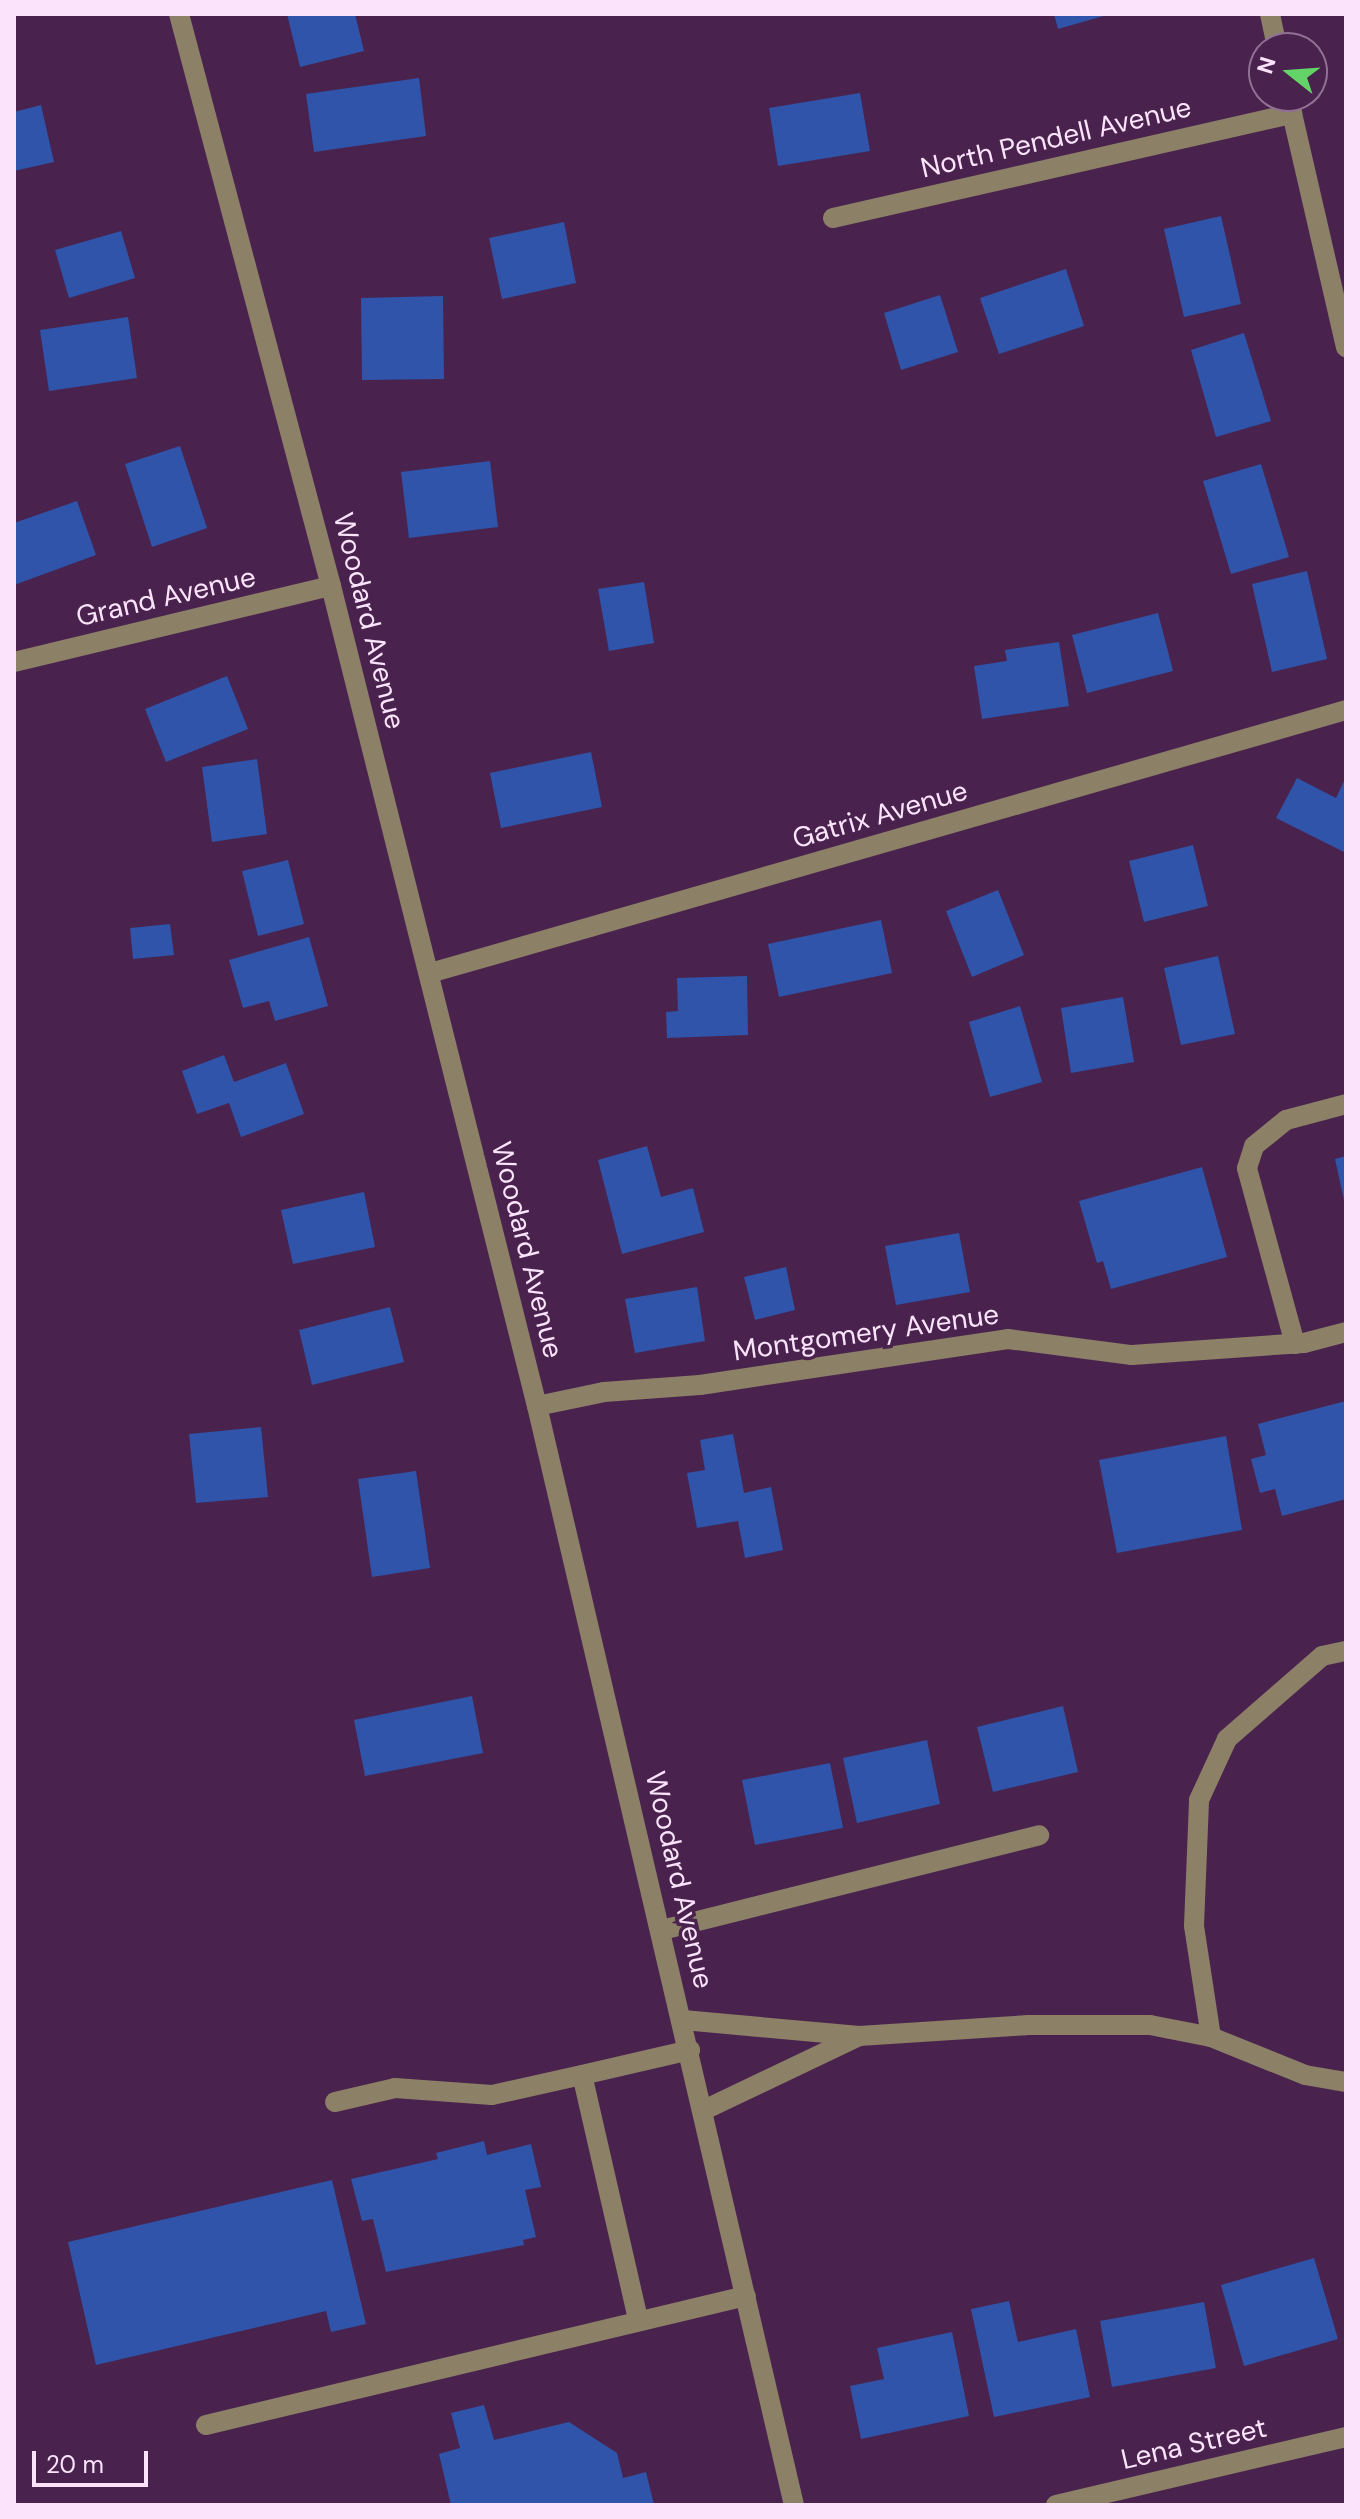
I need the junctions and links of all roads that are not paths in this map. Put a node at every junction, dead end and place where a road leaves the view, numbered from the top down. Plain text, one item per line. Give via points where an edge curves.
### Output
1 (179, 14) edge
2 (1262, 112) edge
3 (1292, 112) edge
4 (833, 218) dead end
5 (1346, 347) edge
6 (331, 586) junction
7 (14, 662) edge
8 (1346, 710) edge
9 (430, 973) junction
10 (1346, 1104) edge
11 (1346, 1332) edge
12 (1295, 1344) junction
13 (537, 1406) junction
14 (1346, 1651) edge
15 (1039, 1835) dead end
16 (662, 1930) junction
17 (683, 2020) junction
18 (859, 2036) junction
19 (1211, 2037) junction
20 (690, 2050) junction
21 (582, 2075) junction
22 (1346, 2082) edge
23 (335, 2102) dead end
24 (704, 2110) junction
25 (746, 2296) junction
26 (638, 2319) junction
27 (206, 2425) dead end
28 (1346, 2437) edge
29 (794, 2505) edge
30 (1056, 2505) edge

1 - 6 street, Woodard Avenue
2 - 4 street, North Pendell Avenue
3 - 5 street
6 - 7 street, Grand Avenue
6 - 9 street, Woodard Avenue
8 - 9 street, Gatrix Avenue
9 - 13 street, Woodard Avenue
10 - 12 street via 1286,1120 1254,1146 1247,1168
11 - 12 street, Montgomery Avenue
12 - 13 street, Montgomery Avenue via 1132,1355 1008,1339 700,1385 604,1392
13 - 16 street, Woodard Avenue
14 - 19 street via 1322,1656 1227,1739 1199,1800 1194,1926
15 - 16 street
16 - 17 street, Woodard Avenue
17 - 18 street
17 - 20 street, Woodard Avenue
18 - 19 street via 1027,2025 1135,2025
18 - 24 street
19 - 22 street via 1305,2075
20 - 21 street
20 - 24 street, Woodard Avenue
21 - 23 street via 492,2095 395,2088
21 - 26 street
24 - 25 street, Woodard Avenue
25 - 26 street
25 - 29 street, Woodard Avenue
26 - 27 street
28 - 30 street, Lena Street

